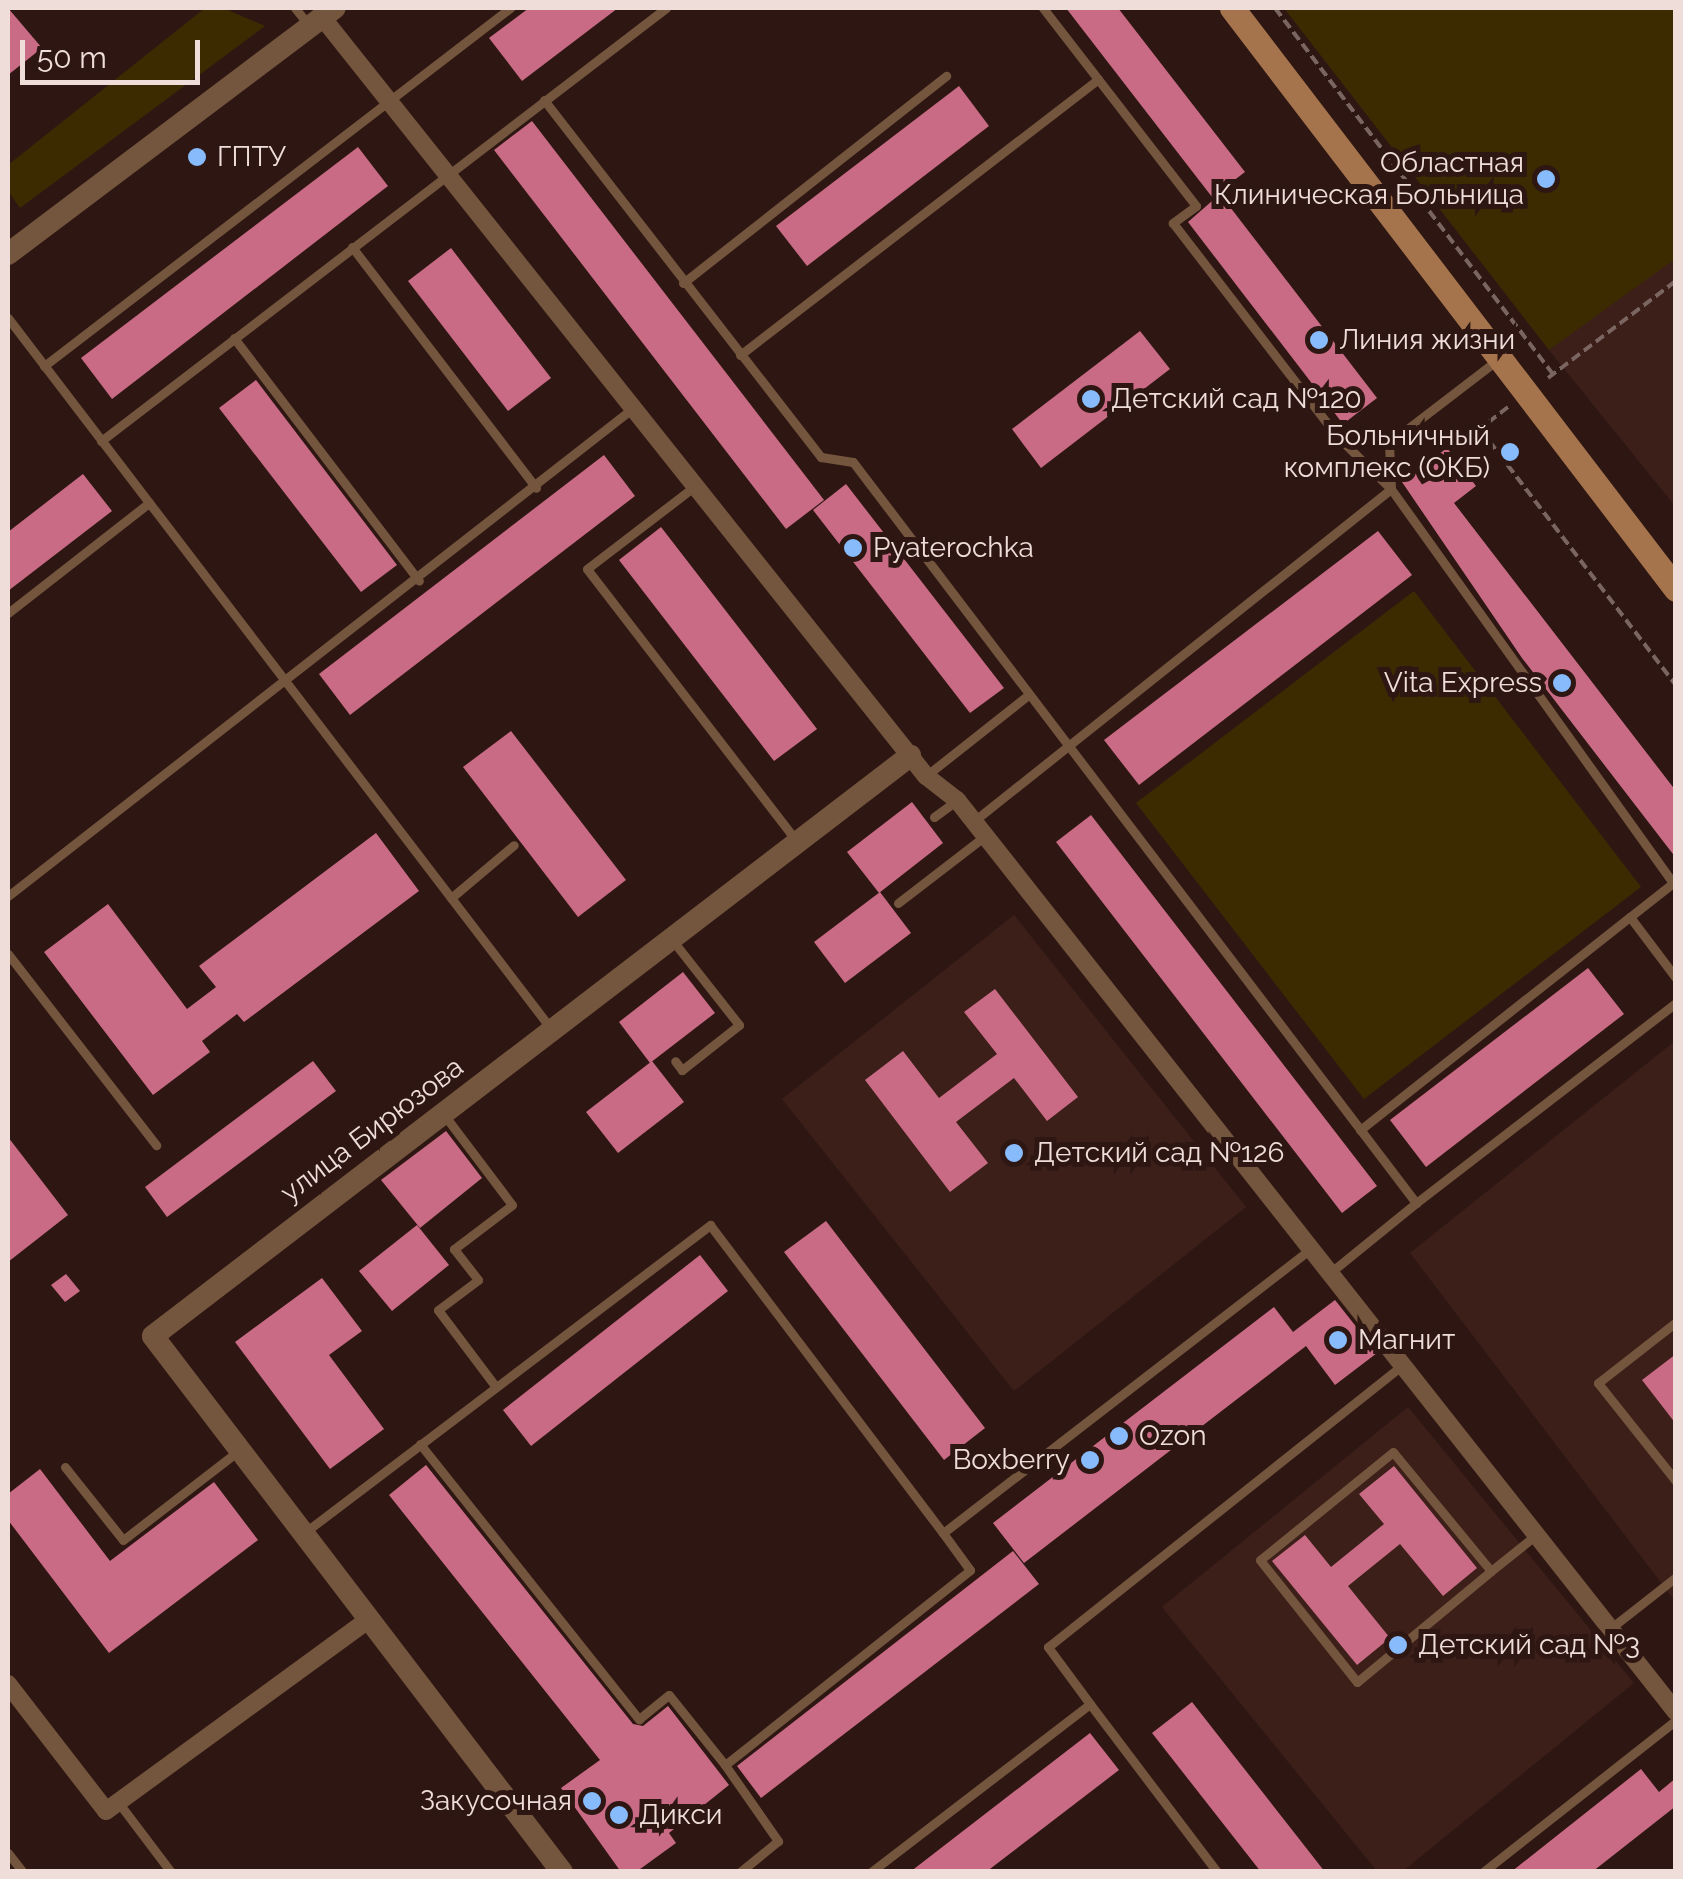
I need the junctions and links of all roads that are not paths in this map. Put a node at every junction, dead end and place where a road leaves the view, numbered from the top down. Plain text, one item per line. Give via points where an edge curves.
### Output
1 (295, 8) edge
2 (510, 8) edge
3 (666, 8) edge
4 (1043, 8) edge
5 (1232, 8) edge
6 (322, 17) edge
7 (946, 76) dead end
8 (1098, 79) junction
9 (388, 100) junction
10 (544, 100) junction
11 (446, 173) junction
12 (352, 247) junction
13 (8, 254) edge
14 (683, 283) junction
15 (8, 318) edge
16 (234, 338) junction
17 (740, 355) junction
18 (1500, 358) junction
19 (44, 366) junction
20 (634, 408) junction
21 (102, 441) junction
22 (695, 486) junction
23 (536, 488) junction
24 (1391, 489) junction
25 (149, 503) junction
26 (420, 581) junction
27 (1676, 590) edge
28 (8, 612) edge
29 (284, 680) junction
30 (1027, 696) junction
31 (1066, 748) junction
32 (910, 756) junction
33 (926, 776) junction
34 (957, 800) junction
35 (934, 817) dead end
36 (979, 829) junction
37 (797, 842) junction
38 (514, 845) dead end
39 (8, 896) edge
40 (450, 898) junction
41 (898, 902) dead end
42 (1630, 916) junction
43 (672, 939) junction
44 (8, 954) edge
45 (1676, 978) edge
46 (1676, 1003) edge
47 (552, 1030) junction
48 (689, 1080) dead end
49 (443, 1114) junction
50 (1360, 1130) junction
51 (156, 1145) dead end
52 (1416, 1202) junction
53 (1310, 1249) junction
54 (1330, 1273) junction
55 (1676, 1322) edge
56 (1402, 1365) junction
57 (496, 1386) junction
58 (420, 1444) junction
59 (238, 1451) junction
60 (66, 1467) dead end
61 (1676, 1481) edge
62 (944, 1533) junction
63 (1536, 1534) junction
64 (301, 1536) junction
65 (1491, 1572) junction
66 (1676, 1578) edge
67 (365, 1622) junction
68 (1610, 1629) junction
69 (8, 1684) edge
70 (1090, 1704) junction
71 (1676, 1712) edge
72 (1676, 1720) edge
73 (724, 1765) junction
74 (118, 1802) junction
75 (8, 1853) edge
76 (744, 1870) edge
77 (23, 1872) edge
78 (170, 1872) edge
79 (562, 1872) edge
80 (871, 1872) edge
81 (1217, 1872) edge
82 (1484, 1872) edge

1 - 6 lane
2 - 9 lane
3 - 10 lane
4 - 8 lane
5 - 18 main road
6 - 9 street
6 - 13 street
7 - 14 lane
8 - 17 lane
8 - 24 lane via 1196,206 1173,223 1338,437
9 - 11 street
9 - 19 lane
10 - 11 lane
10 - 14 lane
11 - 12 lane
11 - 20 street
12 - 16 lane
12 - 23 lane
14 - 17 lane
15 - 19 lane
16 - 21 lane
16 - 26 lane
17 - 30 lane via 821,457 852,462
18 - 24 lane via 1389,443
18 - 27 main road
19 - 21 lane
20 - 22 street
20 - 23 lane
21 - 25 lane
22 - 32 street
22 - 37 lane via 587,569
23 - 26 lane
24 - 31 lane
24 - 42 lane via 1673,883
25 - 28 lane
25 - 29 lane
26 - 29 lane
29 - 39 lane
29 - 40 lane
30 - 31 lane
30 - 33 lane
31 - 36 lane
31 - 50 lane
32 - 33 street
32 - 37 street, улица Бирюзова
33 - 34 street
34 - 35 lane
34 - 36 street
36 - 41 lane
36 - 53 street
37 - 43 street, улица Бирюзова
38 - 40 lane
40 - 47 lane
42 - 45 lane
42 - 50 lane
43 - 47 street, улица Бирюзова
43 - 48 lane via 739,1025 678,1065
44 - 51 lane
46 - 52 lane
47 - 49 street, улица Бирюзова
49 - 57 lane via 512,1205 454,1249 478,1280 438,1310
49 - 59 street, улица Бирюзова via 152,1336
50 - 52 lane
52 - 54 lane
53 - 54 street
53 - 62 lane
54 - 56 street
55 - 61 lane via 1598,1384
56 - 63 street
56 - 70 lane via 1048,1647
57 - 58 lane
57 - 62 lane via 710,1224
58 - 64 lane
58 - 73 lane via 639,1719 669,1696
59 - 60 lane via 123,1540
59 - 64 street, улица Бирюзова
62 - 73 lane via 970,1570
63 - 65 lane
63 - 68 street
64 - 67 street, улица Бирюзова
65 - 65 lane via 1356,1682 1260,1560 1393,1452
66 - 68 lane
67 - 74 street
67 - 79 street, улица Бирюзова
68 - 71 street
69 - 74 street via 106,1811
70 - 80 lane
70 - 81 lane
72 - 82 lane
73 - 76 lane via 778,1841
74 - 78 lane
75 - 77 lane

